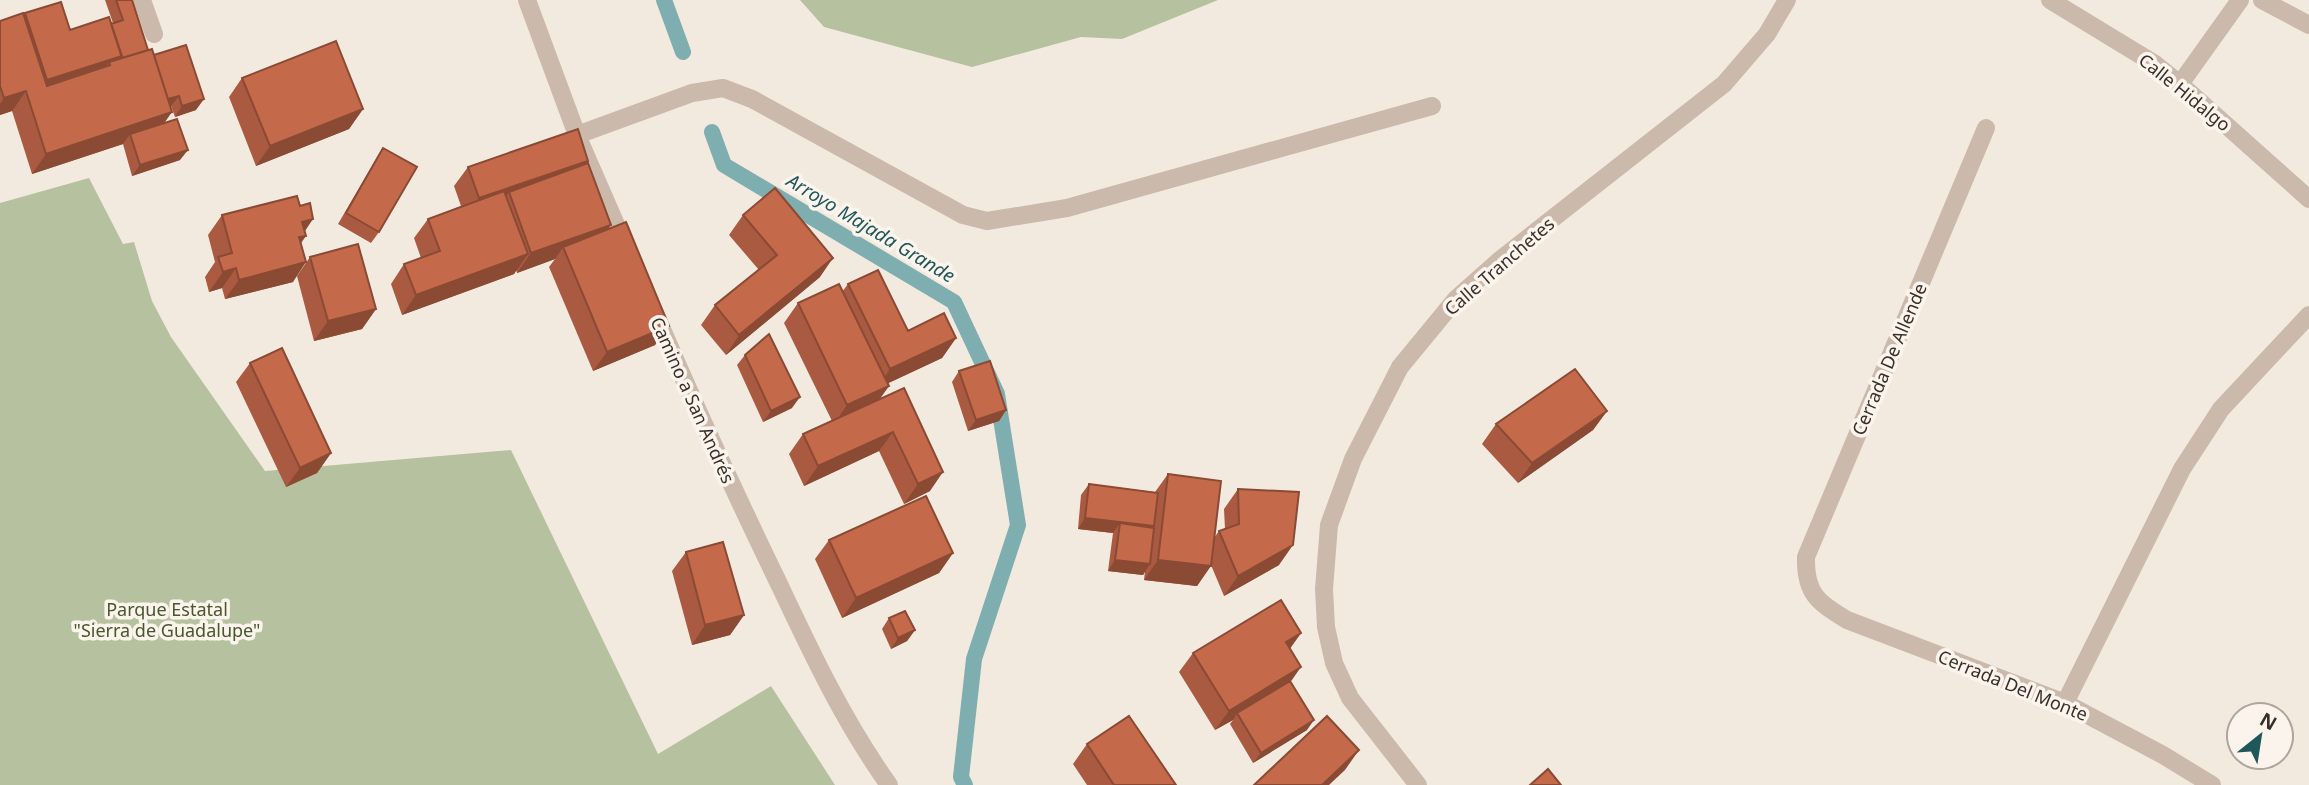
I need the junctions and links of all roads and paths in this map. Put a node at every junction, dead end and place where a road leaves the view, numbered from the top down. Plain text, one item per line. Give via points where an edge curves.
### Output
1 (142, 0) edge
2 (527, 0) edge
3 (1787, 0) edge
4 (2050, 0) edge
5 (2240, 0) edge
6 (2262, 0) edge
7 (2309, 25) edge
8 (154, 34) dead end
9 (2180, 84) junction
10 (1432, 106) dead end
11 (1986, 128) dead end
12 (577, 135) junction
13 (2309, 199) edge
14 (633, 263) edge
15 (650, 302) edge
16 (2309, 315) edge
17 (1812, 593) joint
18 (2065, 703) junction
19 (890, 785) edge
20 (1418, 785) edge
21 (2212, 785) edge

1 - 8 street
2 - 12 street
3 - 20 street, Calle Tranchetes via 1767,34 1724,84 1456,299 1400,367 1353,459 1329,524 1326,627 1334,663 1350,698
4 - 9 street, Calle Hidalgo
5 - 9 street
6 - 7 street
9 - 13 street, Calle Hidalgo
10 - 12 street via 1067,208 987,221 963,215 752,99 723,88 692,93
11 - 17 street, Cerrada De Allende via 1807,557 1805,578
12 - 14 street
15 - 19 street, Camino a San Andrés via 823,676 860,744
16 - 18 street via 2221,409 2182,469
17 - 18 street, Cerrada Del Monte via 1847,620
18 - 21 street, Cerrada Del Monte

